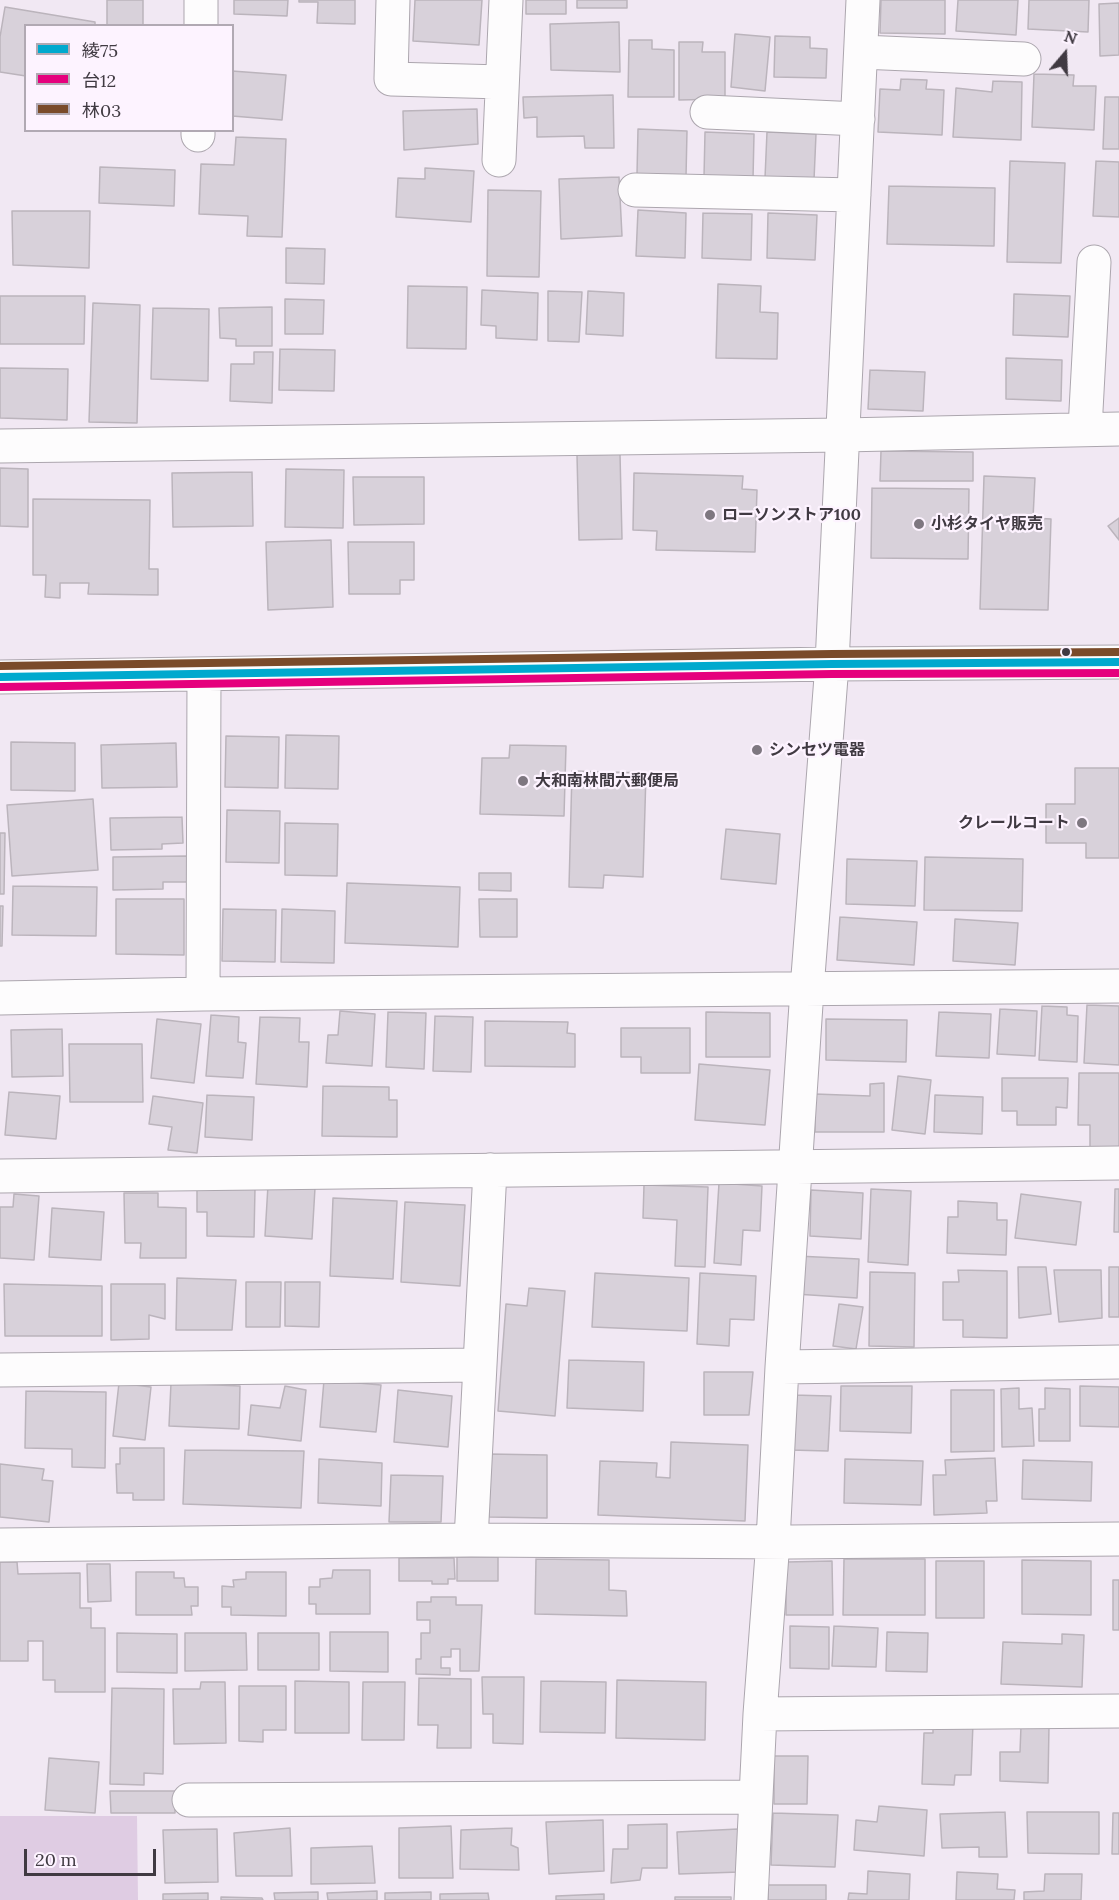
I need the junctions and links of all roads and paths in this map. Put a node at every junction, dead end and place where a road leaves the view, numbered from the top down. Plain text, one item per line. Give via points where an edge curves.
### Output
1 (201, 0) edge
2 (393, 0) edge
3 (506, 0) edge
4 (863, 0) edge
5 (201, 24) edge
6 (861, 52) junction
7 (1024, 59) dead end
8 (502, 82) junction
9 (707, 112) dead end
10 (858, 119) junction
11 (499, 160) dead end
12 (635, 190) dead end
13 (854, 195) junction
14 (1094, 262) dead end
15 (1086, 429) junction
16 (1119, 429) edge
17 (843, 435) junction
18 (0, 446) edge
19 (1119, 662) edge
20 (832, 664) junction
21 (204, 674) junction
22 (0, 677) edge
23 (1119, 986) edge
24 (807, 988) junction
25 (203, 994) junction
26 (0, 998) edge
27 (1119, 1163) edge
28 (796, 1168) junction
29 (490, 1170) junction
30 (0, 1176) edge
31 (1119, 1362) edge
32 (480, 1365) junction
33 (782, 1367) junction
34 (0, 1370) edge
35 (471, 1539) junction
36 (1119, 1539) edge
37 (773, 1541) junction
38 (0, 1545) edge
39 (1119, 1711) edge
40 (760, 1714) junction
41 (756, 1797) junction
42 (189, 1800) dead end
43 (751, 1900) edge

1 - 5 street
2 - 8 street via 391,79
3 - 8 street
4 - 6 street
6 - 7 street
6 - 10 street
8 - 11 street
9 - 10 street
10 - 13 street
12 - 13 street
13 - 17 street
14 - 15 street
15 - 16 street
15 - 17 street
17 - 18 street
17 - 20 street
19 - 20 street
20 - 21 street
20 - 24 street
21 - 22 street
21 - 25 street
23 - 24 street
24 - 25 street
24 - 28 street
25 - 26 street
27 - 28 street
28 - 29 street
28 - 33 street
29 - 30 street
29 - 32 street
31 - 33 street
32 - 34 street
32 - 35 street
33 - 37 street
35 - 37 street
35 - 38 street
36 - 37 street
37 - 40 street
39 - 40 street
40 - 41 street
41 - 42 street
41 - 43 street

